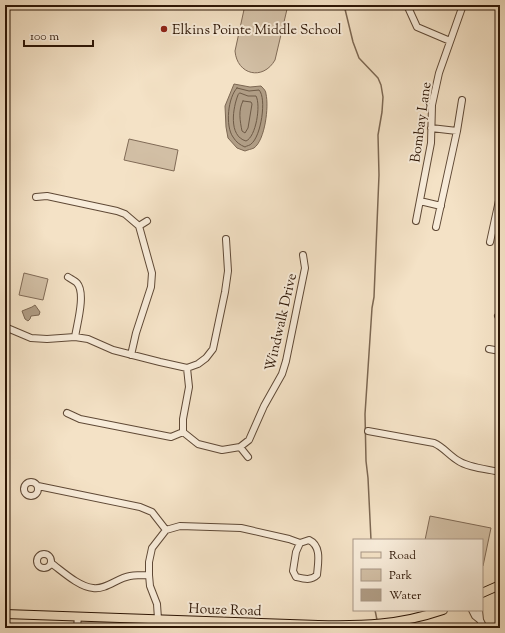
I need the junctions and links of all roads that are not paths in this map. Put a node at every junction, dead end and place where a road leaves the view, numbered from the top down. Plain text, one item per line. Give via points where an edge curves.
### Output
1 (407, 5) edge
2 (463, 5) edge
3 (450, 41) junction
4 (462, 100) dead end
5 (432, 128) junction
6 (457, 131) junction
7 (500, 196) edge
8 (36, 197) dead end
9 (420, 200) junction
10 (441, 206) junction
11 (499, 206) edge
12 (147, 221) dead end
13 (416, 221) dead end
14 (139, 226) junction
15 (436, 227) dead end
16 (226, 239) dead end
17 (490, 242) dead end
18 (303, 255) dead end
19 (68, 277) dead end
20 (5, 327) edge
21 (75, 337) junction
22 (489, 349) dead end
23 (500, 351) edge
24 (131, 355) junction
25 (187, 368) junction
26 (67, 413) dead end
27 (368, 431) dead end
28 (183, 432) junction
29 (240, 447) junction
30 (248, 457) dead end
31 (500, 472) edge
32 (38, 486) dead end
33 (166, 530) junction
34 (300, 543) junction
35 (51, 563) dead end
36 (149, 576) junction
37 (500, 585) edge
38 (483, 593) edge
39 (440, 611) edge
40 (472, 611) edge
41 (478, 611) edge
42 (5, 614) edge
43 (78, 616) junction
44 (158, 620) junction
45 (480, 620) junction
46 (218, 625) edge
47 (330, 627) edge
48 (77, 628) edge
49 (484, 628) edge

1 - 3 street via 417,26
2 - 3 street, Bombay Lane
3 - 5 street, Bombay Lane via 432,105
4 - 6 street
5 - 6 street
5 - 9 street, Bombay Lane via 432,142
6 - 10 street
7 - 11 street
8 - 14 street via 47,196 117,211 131,218
9 - 10 street
9 - 13 street, Bombay Lane
10 - 15 street
11 - 17 street
12 - 14 street
14 - 24 street via 152,273 151,287
16 - 25 street via 227,278 213,349 198,364
18 - 29 street, Windwalk Drive via 305,268 286,362 249,440
19 - 21 street via 77,283 80,290 81,302
20 - 21 street via 31,338
21 - 24 street via 88,339
22 - 23 street
24 - 25 street
25 - 28 street via 189,386
26 - 28 street via 80,419 171,437
27 - 31 street via 434,443 464,464
28 - 29 street via 198,444 222,450
29 - 30 street
32 - 33 street via 140,507 152,512
33 - 34 street via 180,526 241,528
33 - 36 street via 152,548
34 - 34 street via 309,540 316,544 318,550 315,578 296,578 293,572
35 - 36 street via 79,583 91,588 104,587 131,575
36 - 44 street via 157,604
37 - 38 main road
39 - 47 main road, Houze Road via 390,623
40 - 45 street
41 - 45 street
42 - 43 main road, Houze Road
43 - 44 main road, Houze Road
43 - 48 street
44 - 46 main road, Houze Road
45 - 49 street
46 - 47 main road, Houze Road

